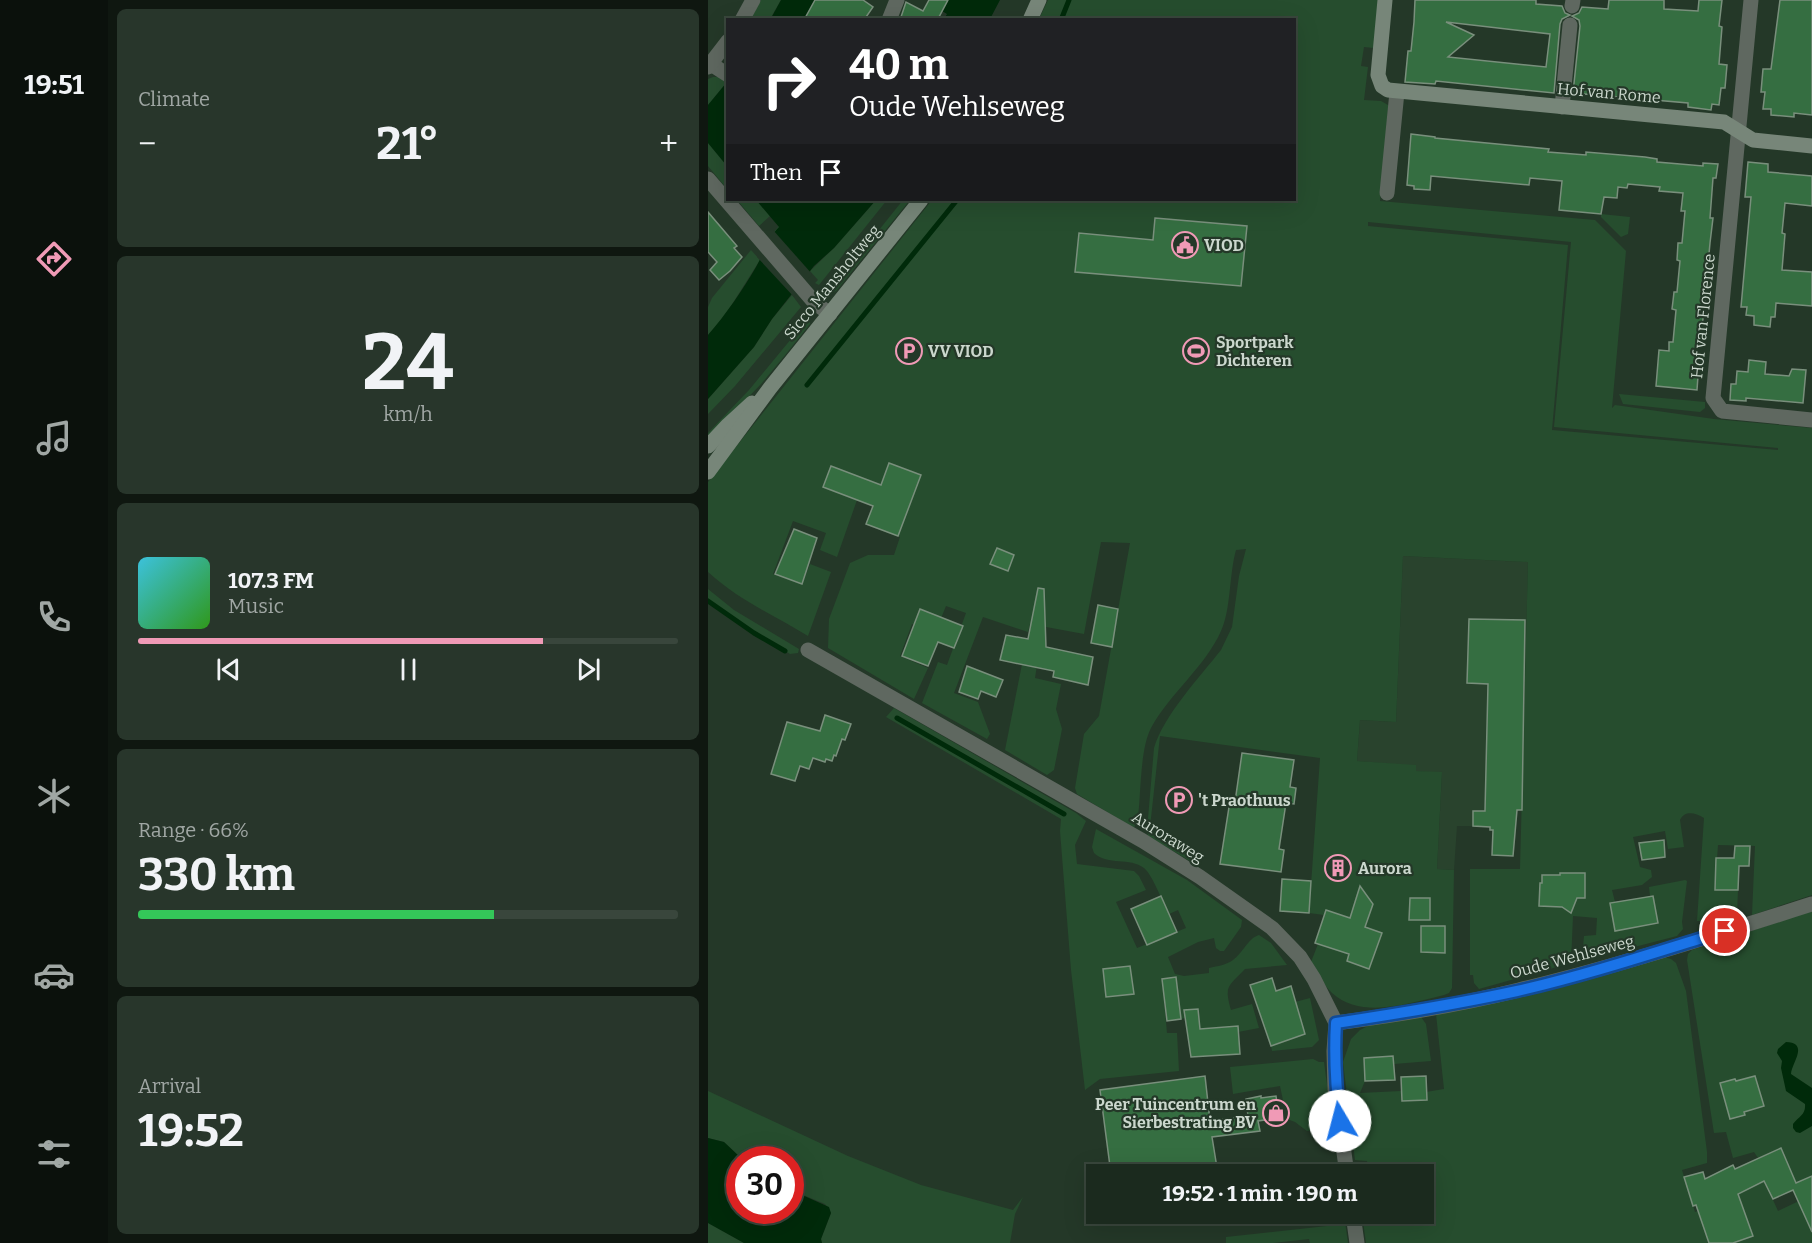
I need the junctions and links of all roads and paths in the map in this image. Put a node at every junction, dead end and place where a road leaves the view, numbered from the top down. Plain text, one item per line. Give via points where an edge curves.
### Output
1 (753, 0) edge
2 (897, 0) edge
3 (1039, 0) edge
4 (1385, 0) edge
5 (1751, 0) edge
6 (743, 18) edge
7 (890, 18) edge
8 (1031, 18) edge
9 (1570, 26) dead end
10 (726, 44) edge
11 (710, 65) edge
12 (726, 74) edge
13 (1397, 92) junction
14 (1563, 107) junction
15 (1739, 132) junction
16 (1812, 146) edge
17 (708, 179) edge
18 (1387, 193) dead end
19 (726, 200) edge
20 (727, 201) edge
21 (920, 201) edge
22 (830, 314) junction
23 (770, 388) junction
24 (1812, 420) edge
25 (708, 447) edge
26 (708, 472) edge
27 (808, 650) dead end
28 (1812, 904) edge
29 (1336, 1023) junction
30 (1346, 1164) edge
31 (1354, 1224) edge
32 (1357, 1243) edge

1 - 6 street
2 - 7 street
3 - 8 street
4 - 13 street via 1379,81
5 - 15 street, Hof van Florence
9 - 14 street
10 - 11 street
11 - 12 street
13 - 14 street, Hof van Rome
13 - 18 street
14 - 15 street, Hof van Rome via 1724,122
15 - 16 street, Hof van Rome via 1753,140
15 - 24 street, Hof van Florence via 1713,398 1722,411
17 - 19 street
20 - 22 street via 815,303
21 - 22 street, Sicco Mansholtweg
22 - 23 street, Sicco Mansholtweg
23 - 25 street, Sicco Mansholtweg
23 - 26 street, Sicco Mansholtweg
27 - 29 street, Auroraweg via 1139,838 1200,877 1272,928 1305,964
28 - 29 street, Oude Wehlseweg via 1517,991
29 - 30 street via 1335,1089
31 - 32 street

